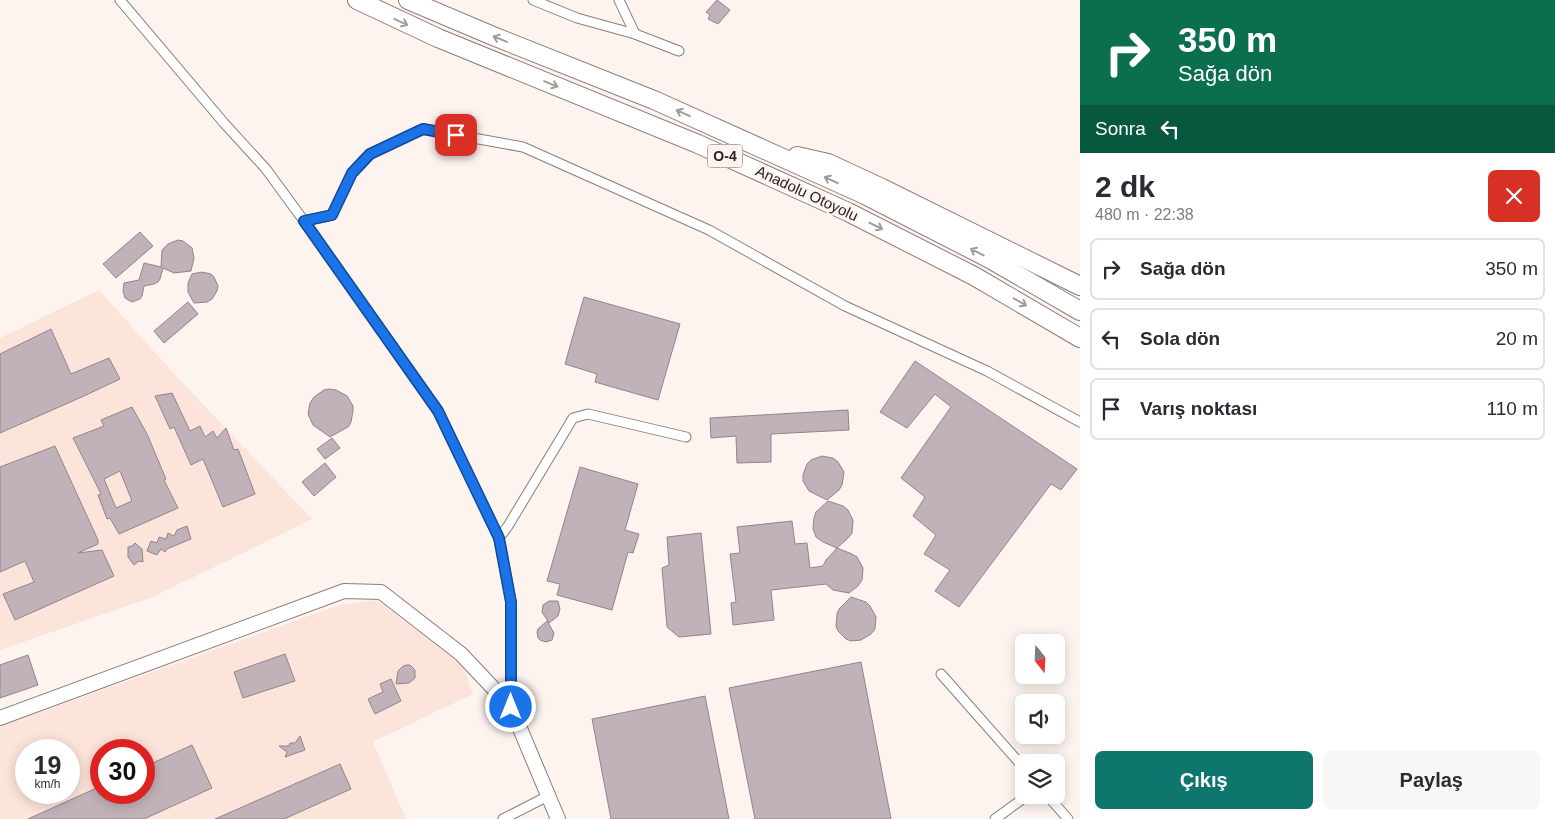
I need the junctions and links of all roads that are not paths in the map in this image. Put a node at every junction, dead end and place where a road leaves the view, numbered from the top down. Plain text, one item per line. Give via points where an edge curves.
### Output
1 (120, 0) edge
2 (358, 0) edge
3 (408, 0) edge
4 (533, 0) edge
5 (619, 0) edge
6 (635, 34) junction
7 (679, 51) dead end
8 (764, 149) junction
9 (304, 221) junction
10 (1080, 286) edge
11 (1080, 311) edge
12 (1080, 338) edge
13 (1080, 422) edge
14 (686, 437) dead end
15 (499, 538) junction
16 (941, 674) dead end
17 (511, 707) junction
18 (0, 718) edge
19 (1015, 758) edge
20 (548, 796) junction
21 (1016, 804) edge
22 (1055, 804) edge
23 (503, 819) edge
24 (558, 819) edge
25 (995, 819) edge
26 (1068, 819) edge

1 - 9 street via 266,168
2 -> 12 highway, Anadolu Otoyolu / O-4 via 438,38 698,144 848,212 974,276
8 -> 3 highway, Anadolu Otoyolu / O-4 via 654,100
4 - 6 street via 577,18
5 - 6 street
6 - 7 street
8 - 10 highway via 828,163
11 -> 8 highway, Anadolu Otoyolu / O-4 via 982,255 865,195
9 - 13 street via 332,215 352,173 370,154 423,129 523,147 709,230 845,306 987,371
9 - 15 street via 438,411
14 - 15 street via 588,414 573,418
15 - 17 street via 511,602
16 - 19 street
17 - 18 street via 461,654 381,592 344,591
17 - 20 street
20 - 23 street
20 - 24 street
21 - 25 street
22 - 26 street

